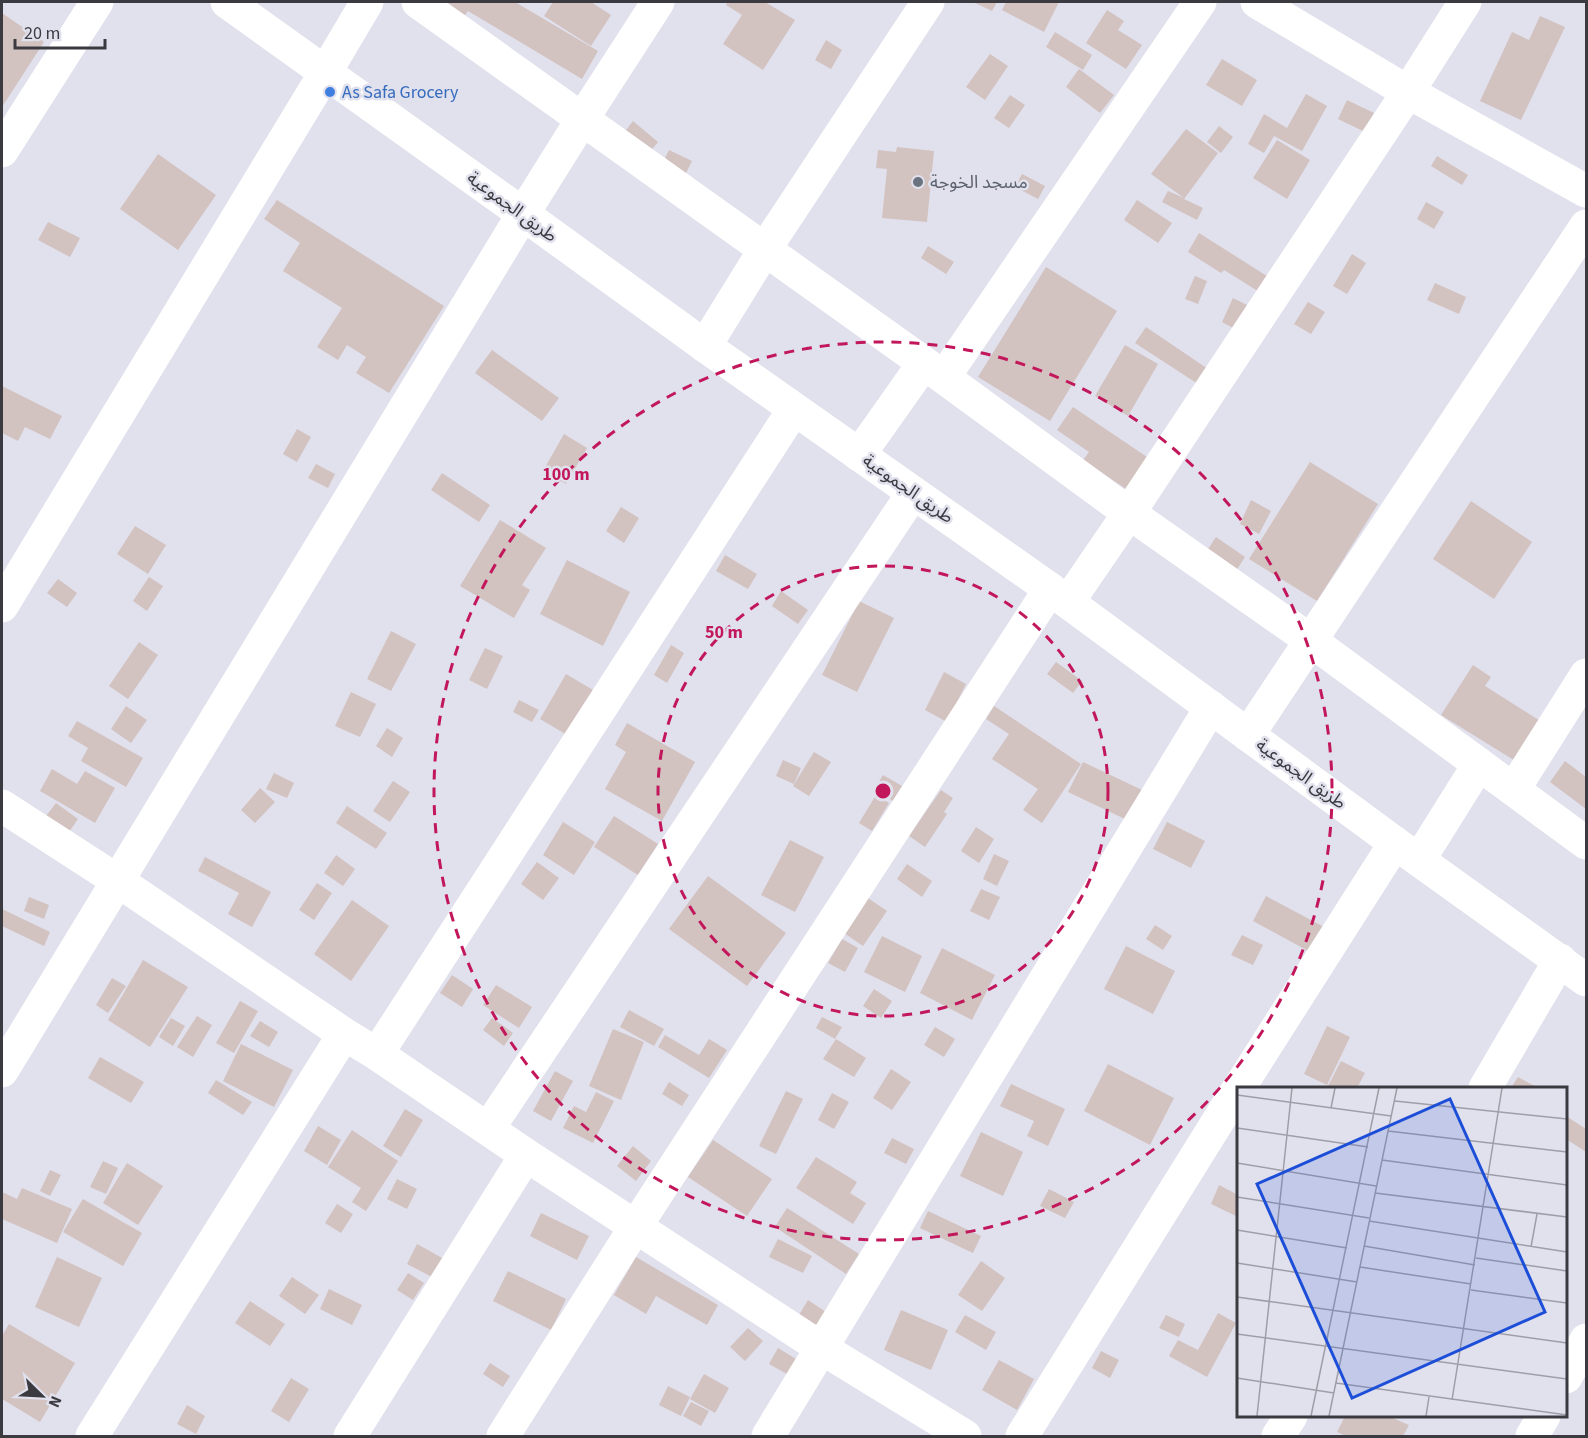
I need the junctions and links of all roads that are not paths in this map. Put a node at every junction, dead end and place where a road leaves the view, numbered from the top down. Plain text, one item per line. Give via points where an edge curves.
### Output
1 (97, 2) edge
2 (227, 2) edge
3 (367, 2) edge
4 (418, 2) edge
5 (658, 2) edge
6 (928, 2) edge
7 (1200, 2) edge
8 (1257, 2) edge
9 (1465, 2) edge
10 (326, 73) junction
11 (1408, 92) junction
12 (583, 118) junction
13 (2, 151) edge
14 (1587, 191) edge
15 (523, 214) junction
16 (1587, 226) edge
17 (765, 249) junction
18 (705, 346) junction
19 (934, 370) junction
20 (794, 409) junction
21 (859, 454) junction
22 (913, 493) junction
23 (1129, 513) junction
24 (1059, 595) junction
25 (2, 606) edge
26 (1310, 640) junction
27 (1587, 675) edge
28 (1211, 707) junction
29 (1248, 735) junction
30 (1479, 764) junction
31 (1514, 789) junction
32 (2, 806) edge
33 (1587, 843) edge
34 (1407, 851) junction
35 (117, 881) junction
36 (1560, 960) junction
37 (1587, 980) edge
38 (344, 1035) junction
39 (377, 1054) junction
40 (2, 1071) edge
41 (1240, 1087) edge
42 (1486, 1087) edge
43 (1237, 1092) edge
44 (488, 1129) junction
45 (526, 1155) junction
46 (636, 1226) junction
47 (1587, 1340) edge
48 (823, 1348) junction
49 (1567, 1375) edge
50 (1290, 1417) edge
51 (1543, 1417) edge
52 (92, 1437) edge
53 (350, 1437) edge
54 (503, 1437) edge
55 (768, 1437) edge
56 (965, 1437) edge
57 (1022, 1437) edge
58 (1278, 1437) edge
59 (1532, 1437) edge

1 - 13 street
2 - 10 street, طريق الجموعية
3 - 10 street
4 - 12 street
5 - 12 street
6 - 17 street
7 - 19 street
8 - 11 street
9 - 11 street
10 - 15 street, طريق الجموعية
10 - 25 street
11 - 14 street
11 - 23 street
12 - 15 street
12 - 17 street
15 - 18 street, طريق الجموعية
15 - 35 street
16 - 26 street
17 - 18 street
17 - 19 street
18 - 20 street, طريق الجموعية
19 - 21 street
19 - 23 street
20 - 21 street, طريق الجموعية
20 - 39 street
21 - 22 street, طريق الجموعية
22 - 24 street, طريق الجموعية
22 - 44 street
23 - 24 street
23 - 26 street
24 - 28 street, طريق الجموعية
24 - 46 street
26 - 29 street
26 - 30 street
27 - 31 street
28 - 29 street, طريق الجموعية
28 - 48 street
29 - 34 street, طريق الجموعية
30 - 31 street
30 - 34 street
31 - 33 street
32 - 35 street
34 - 36 street, طريق الجموعية
34 - 41 street
35 - 38 street
35 - 40 street
36 - 37 street, طريق الجموعية
36 - 42 street
38 - 39 street
38 - 52 street
39 - 44 street
43 - 57 street
44 - 45 street
45 - 46 street
45 - 53 street
46 - 48 street
46 - 54 street
47 - 49 street
48 - 55 street
48 - 56 street
50 - 58 street
51 - 59 street

